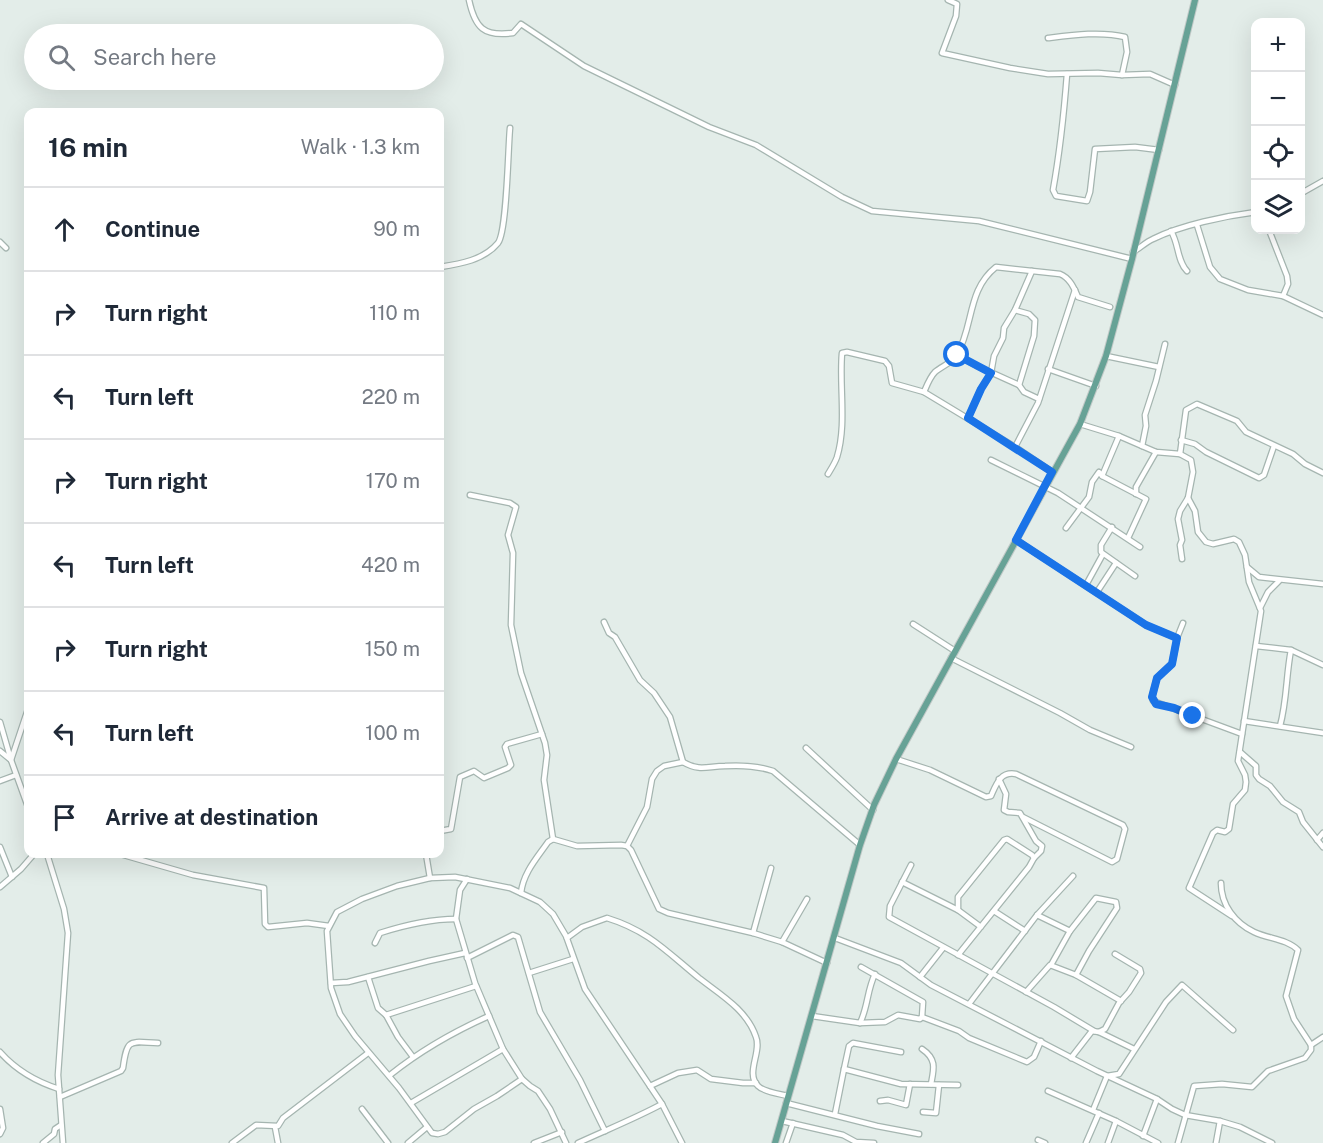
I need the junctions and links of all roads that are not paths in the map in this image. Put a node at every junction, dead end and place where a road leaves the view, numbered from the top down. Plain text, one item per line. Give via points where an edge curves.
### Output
1 (469, 0) edge
2 (948, 0) edge
3 (1195, 0) edge
4 (1048, 38) dead end
5 (1067, 74) junction
6 (1122, 75) junction
7 (1175, 85) junction
8 (510, 128) dead end
9 (1159, 150) junction
10 (1323, 181) edge
11 (1305, 191) edge
12 (1251, 213) edge
13 (1197, 225) junction
14 (1171, 231) junction
15 (1271, 234) edge
16 (0, 242) edge
17 (6, 248) dead end
18 (1133, 252) junction
19 (1132, 260) junction
20 (444, 266) edge
21 (1032, 271) junction
22 (1187, 272) dead end
23 (1074, 290) junction
24 (1283, 296) junction
25 (1110, 307) dead end
26 (1015, 310) junction
27 (1323, 315) edge
28 (1165, 344) dead end
29 (957, 355) junction
30 (1106, 356) junction
31 (1159, 367) junction
32 (1048, 369) junction
33 (991, 373) junction
34 (1019, 384) junction
35 (1096, 386) junction
36 (924, 392) junction
37 (1039, 399) junction
38 (968, 418) junction
39 (1080, 424) junction
40 (1119, 436) junction
41 (1181, 440) junction
42 (1142, 446) junction
43 (1274, 446) junction
44 (1015, 447) junction
45 (1156, 452) junction
46 (1180, 454) junction
47 (991, 460) dead end
48 (1052, 472) junction
49 (1323, 473) edge
50 (828, 474) dead end
51 (1102, 476) junction
52 (1045, 488) junction
53 (1137, 494) junction
54 (470, 495) dead end
55 (1188, 498) junction
56 (1082, 508) junction
57 (1112, 527) junction
58 (1066, 528) dead end
59 (1128, 538) junction
60 (1016, 540) junction
61 (1140, 547) dead end
62 (1103, 554) junction
63 (1182, 559) dead end
64 (1116, 563) junction
65 (1247, 567) junction
66 (1135, 576) dead end
67 (1279, 581) junction
68 (1323, 584) edge
69 (1086, 585) junction
70 (1097, 592) junction
71 (1260, 608) junction
72 (604, 622) dead end
73 (1183, 623) dead end
74 (913, 624) dead end
75 (1177, 638) junction
76 (1256, 646) junction
77 (1291, 650) junction
78 (955, 651) junction
79 (951, 658) junction
80 (1323, 665) edge
81 (24, 721) edge
82 (1244, 721) junction
83 (0, 722) edge
84 (1280, 726) junction
85 (1323, 733) edge
86 (542, 734) junction
87 (1242, 734) junction
88 (1131, 747) dead end
89 (806, 748) dead end
90 (0, 751) edge
91 (1240, 752) junction
92 (896, 759) junction
93 (11, 760) junction
94 (683, 762) junction
95 (16, 775) junction
96 (999, 779) junction
97 (0, 781) edge
98 (24, 796) edge
99 (873, 810) junction
100 (1023, 817) junction
101 (444, 830) edge
102 (1323, 833) edge
103 (553, 839) junction
104 (1317, 840) junction
105 (860, 845) junction
106 (627, 846) junction
107 (0, 847) edge
108 (1323, 847) edge
109 (30, 858) edge
110 (48, 858) edge
111 (134, 858) edge
112 (427, 858) edge
113 (1034, 858) junction
114 (911, 864) dead end
115 (771, 868) dead end
116 (1073, 876) dead end
117 (12, 877) junction
118 (455, 877) junction
119 (430, 878) junction
120 (467, 879) junction
121 (902, 882) junction
122 (1221, 884) dead end
123 (0, 886) edge
124 (460, 890) junction
125 (520, 893) junction
126 (957, 897) junction
127 (807, 899) dead end
128 (950, 906) junction
129 (958, 910) junction
130 (994, 911) junction
131 (1038, 915) junction
132 (1232, 916) junction
133 (456, 919) junction
134 (329, 927) junction
135 (981, 927) junction
136 (1025, 931) junction
137 (1070, 931) junction
138 (753, 933) junction
139 (567, 938) junction
140 (835, 938) junction
141 (782, 942) junction
142 (375, 943) dead end
143 (943, 948) junction
144 (1114, 954) dead end
145 (958, 955) junction
146 (466, 956) junction
147 (573, 959) junction
148 (827, 963) junction
149 (1052, 965) junction
150 (861, 967) dead end
151 (529, 973) junction
152 (875, 974) junction
153 (992, 974) junction
154 (1076, 975) junction
155 (920, 977) junction
156 (368, 978) junction
157 (331, 982) junction
158 (476, 986) junction
159 (1026, 992) junction
160 (1121, 1001) junction
161 (969, 1004) junction
162 (386, 1015) junction
163 (489, 1016) junction
164 (812, 1016) junction
165 (922, 1017) junction
166 (860, 1023) junction
167 (1233, 1030) dead end
168 (1097, 1031) junction
169 (1323, 1037) edge
170 (1041, 1041) junction
171 (158, 1043) dead end
172 (1311, 1045) junction
173 (503, 1049) junction
174 (922, 1049) dead end
175 (1134, 1049) junction
176 (0, 1052) edge
177 (901, 1052) dead end
178 (368, 1053) junction
179 (413, 1056) junction
180 (1071, 1058) junction
181 (844, 1069) junction
182 (390, 1076) junction
183 (1107, 1076) junction
184 (522, 1078) junction
185 (756, 1083) junction
186 (910, 1084) junction
187 (931, 1084) junction
188 (939, 1085) junction
189 (958, 1085) dead end
190 (650, 1086) junction
191 (59, 1089) junction
192 (1048, 1091) dead end
193 (60, 1097) junction
194 (787, 1099) junction
195 (1157, 1099) junction
196 (880, 1101) dead end
197 (411, 1103) junction
198 (662, 1104) junction
199 (0, 1109) edge
200 (362, 1109) dead end
201 (1092, 1110) junction
202 (923, 1112) dead end
203 (1100, 1113) junction
204 (835, 1114) junction
205 (1185, 1115) junction
206 (782, 1121) junction
207 (1116, 1121) junction
208 (1220, 1121) junction
209 (793, 1123) junction
210 (61, 1125) junction
211 (275, 1127) junction
212 (427, 1127) junction
213 (605, 1131) junction
214 (562, 1132) junction
215 (0, 1134) edge
216 (919, 1134) dead end
217 (1143, 1136) junction
218 (62, 1137) junction
219 (1038, 1140) dead end
220 (46, 1141) edge
221 (1149, 1141) edge
222 (680, 1142) edge
223 (63, 1143) edge
224 (232, 1143) edge
225 (278, 1143) edge
226 (388, 1143) edge
227 (408, 1143) edge
228 (534, 1143) edge
229 (566, 1143) edge
230 (578, 1143) edge
231 (775, 1143) edge
232 (786, 1143) edge
233 (874, 1143) edge
234 (1045, 1143) edge
235 (1086, 1143) edge
236 (1108, 1143) edge
237 (1158, 1143) edge
238 (1178, 1143) edge
239 (1216, 1143) edge
240 (1272, 1143) edge

1 - 19 street via 481,29 496,36 513,33 521,24 584,66 709,127 756,145 872,211 979,221
2 - 5 street via 957,4 956,16 942,53 1010,68
3 - 7 main road
4 - 6 street via 1125,37 1127,52
5 - 6 street
5 - 9 street via 1053,190 1056,196 1087,201 1095,149
6 - 7 street via 1150,74
7 - 9 main road
8 - 20 street via 500,240 489,252 465,263
9 - 18 main road
10 - 11 street
12 - 13 street
13 - 14 street
13 - 24 street via 1210,267 1220,279 1248,290
14 - 18 street
14 - 22 street
15 - 24 street via 1287,276
16 - 17 street
18 - 19 main road
19 - 30 main road
21 - 23 street via 1063,275
21 - 26 street
21 - 29 street via 993,269 975,292 970,322
23 - 25 street via 1081,299
23 - 32 street
24 - 27 street
26 - 33 street via 1004,328
26 - 34 street via 1032,316 1035,326
28 - 31 street
29 - 33 street
29 - 36 street via 936,371
30 - 31 street
30 - 35 main road
31 - 42 street via 1145,415
32 - 35 street
32 - 37 street
33 - 34 street
33 - 38 street
34 - 37 street via 1024,392
35 - 39 main road
36 - 38 street
36 - 50 street via 892,383 885,361 842,353 842,420 837,457
37 - 44 street
38 - 44 street
39 - 40 street
39 - 48 main road
40 - 42 street
40 - 51 street
41 - 43 street via 1259,478 1264,475
41 - 43 street via 1185,410 1197,404 1237,421 1246,432
41 - 46 street
42 - 45 street
43 - 49 street
44 - 48 street
45 - 46 street
45 - 53 street via 1139,481
46 - 55 street via 1191,460 1193,466
47 - 52 street
48 - 52 main road
51 - 53 street
51 - 56 street via 1099,472 1092,482
52 - 56 street
52 - 60 main road
53 - 59 street via 1146,501
54 - 86 street via 516,507 508,535 513,553 511,625 521,673
55 - 63 street via 1178,519
55 - 65 street via 1203,539 1213,544 1236,539
56 - 57 street
56 - 58 street
57 - 59 street
57 - 62 street via 1101,545
59 - 61 street
60 - 69 street
60 - 78 main road
62 - 64 street
62 - 69 street
64 - 66 street
64 - 70 street
65 - 67 street via 1259,577
65 - 71 street
67 - 68 street
67 - 71 street
69 - 70 street
70 - 75 street via 1146,625
71 - 76 street
72 - 94 street via 640,680 670,717
73 - 75 street
74 - 78 street
75 - 87 street via 1172,664 1157,678 1153,701
76 - 77 street
76 - 82 street
77 - 80 street
77 - 84 street
78 - 79 main road
79 - 88 street
79 - 92 main road
81 - 93 street
82 - 84 street
82 - 87 street
83 - 93 street
84 - 85 street
86 - 101 street via 507,744 511,765 508,768 484,778 474,771 460,777 451,829
86 - 103 street
87 - 91 street
89 - 99 street
90 - 93 street
91 - 104 street via 1256,766 1261,782 1299,812
91 - 132 street via 1238,761 1245,775 1245,790 1233,804 1228,829 1213,833 1189,888
92 - 96 street via 930,770 986,797 991,796
92 - 99 main road
93 - 95 street
94 - 105 street via 704,770 759,766 773,771
94 - 106 street via 664,766 651,779 647,807
95 - 97 street
95 - 98 street
96 - 100 street via 1006,794 1004,810
96 - 100 street via 1016,774 1123,825 1117,860 1112,862
99 - 105 main road
100 - 113 street via 1042,848
102 - 104 street
103 - 106 street via 578,846
103 - 125 street via 528,870
104 - 108 street
105 - 140 main road
106 - 138 street via 659,909
107 - 117 street
109 - 117 street
110 - 191 street via 68,933
111 - 134 street via 193,875 264,888 268,927 308,923
112 - 119 street
113 - 126 street via 1005,839
113 - 130 street
114 - 121 street
115 - 138 street
116 - 131 street
117 - 123 street
118 - 119 street
118 - 120 street
118 - 124 street
119 - 134 street via 348,905
120 - 124 street
120 - 125 street
121 - 128 street
121 - 143 street via 890,906 890,917
122 - 132 street
124 - 133 street
125 - 139 street via 547,907
126 - 128 street
126 - 129 street
127 - 141 street
128 - 129 street
129 - 135 street
130 - 135 street
130 - 136 street
131 - 136 street
131 - 137 street
132 - 172 street via 1253,932 1299,950 1286,996
133 - 142 street via 400,927 380,933
133 - 146 street
134 - 157 street
135 - 145 street
136 - 153 street
137 - 149 street
137 - 154 street via 1096,898 1117,904
138 - 141 street
139 - 147 street
139 - 185 street via 582,927 607,918 641,932 665,948 743,1014 758,1040 753,1071
140 - 148 main road
140 - 155 street via 901,963
141 - 148 street
143 - 145 street
143 - 155 street
144 - 160 street via 1141,971
145 - 153 street
146 - 151 street via 515,936
146 - 156 street via 429,960
146 - 158 street
147 - 151 street
147 - 190 street via 599,1013
148 - 164 main road
149 - 154 street
149 - 159 street
150 - 152 street
151 - 213 street via 540,1012
152 - 165 street via 923,1002
152 - 166 street
153 - 159 street
153 - 161 street
154 - 160 street
155 - 161 street
156 - 157 street
156 - 162 street via 378,1008
157 - 178 street via 340,1014
158 - 162 street
158 - 163 street
159 - 168 street
160 - 168 street via 1105,1029
161 - 170 street
162 - 179 street
163 - 173 street
163 - 179 street
164 - 166 street
164 - 194 main road
165 - 166 street via 898,1015 885,1022
165 - 170 street via 1023,1061 1030,1060
167 - 175 street via 1182,985
168 - 175 street
168 - 180 street via 1092,1031
169 - 172 street
170 - 180 street
171 - 193 street via 130,1044 121,1071
172 - 205 street via 1305,1058 1268,1071 1252,1088 1194,1086
173 - 184 street
173 - 197 street
174 - 187 street via 933,1060
175 - 183 street via 1119,1074
176 - 191 street via 16,1067
177 - 181 street via 853,1043
178 - 182 street
178 - 211 street
179 - 182 street
180 - 183 street
181 - 186 street
181 - 204 street
182 - 197 street
183 - 195 street
183 - 201 street
184 - 212 street via 441,1133 435,1134
184 - 214 street via 538,1091
185 - 190 street via 711,1079 696,1070 678,1073
185 - 194 street
186 - 187 street
186 - 196 street via 906,1105
187 - 188 street
188 - 189 street
188 - 202 street via 936,1113
190 - 198 street
191 - 193 street
192 - 201 street
193 - 210 street
194 - 204 street
194 - 206 main road
195 - 205 street
195 - 217 street
197 - 212 street
198 - 213 street
198 - 222 street
199 - 215 street
200 - 226 street
201 - 203 street
203 - 207 street
203 - 235 street
204 - 216 street
205 - 208 street
205 - 238 street
206 - 209 street
206 - 231 main road
207 - 217 street
207 - 236 street
208 - 239 street
208 - 240 street
209 - 232 street
209 - 233 street via 856,1142
210 - 218 street
210 - 220 street
211 - 224 street via 256,1125
211 - 225 street
212 - 227 street
213 - 230 street
214 - 228 street
214 - 229 street
217 - 221 street
218 - 220 street
218 - 223 street
219 - 234 street
221 - 237 street

